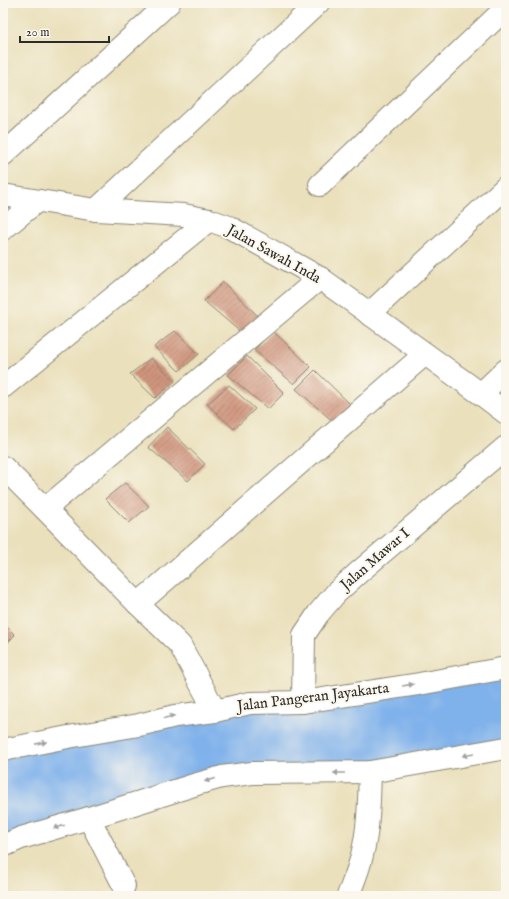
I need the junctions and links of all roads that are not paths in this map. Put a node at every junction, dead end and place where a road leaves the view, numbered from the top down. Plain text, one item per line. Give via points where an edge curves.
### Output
1 (169, 3) edge
2 (318, 3) edge
3 (506, 8) edge
4 (3, 155) edge
5 (320, 185) dead end
6 (506, 187) edge
7 (3, 195) edge
8 (37, 201) junction
9 (96, 210) junction
10 (209, 220) junction
11 (3, 229) edge
12 (320, 278) junction
13 (369, 314) junction
14 (425, 354) junction
15 (506, 370) edge
16 (3, 387) edge
17 (481, 394) junction
18 (506, 413) edge
19 (506, 447) edge
20 (3, 468) edge
21 (45, 509) junction
22 (138, 604) junction
23 (506, 668) edge
24 (303, 702) junction
25 (215, 711) junction
26 (506, 748) edge
27 (3, 750) edge
28 (370, 772) junction
29 (89, 818) junction
30 (3, 846) edge
31 (124, 886) dead end
32 (348, 896) edge

1 - 4 street
2 - 9 street
3 - 5 street
6 - 13 street
7 - 8 street, Jalan Sawah Inda
8 - 9 street, Jalan Sawah Inda
8 - 11 street
9 - 10 street, Jalan Sawah Inda via 184,215
10 - 12 street, Jalan Sawah Inda via 229,227
10 - 16 street
12 - 13 street, Jalan Sawah Inda
12 - 21 street
13 - 14 street, Jalan Sawah Inda
14 - 17 street, Jalan Sawah Inda
14 - 22 street
15 - 17 street
17 - 18 street, Jalan Sawah Inda
19 - 24 street, Jalan Mawar I via 336,592 318,614 304,635
20 - 21 street
21 - 22 street
22 - 25 street via 180,645
24 -> 23 street, Jalan Pangeran Jayakarta
24 - 25 street, Jalan Pangeran Jayakarta via 250,703
27 -> 25 street, Jalan Pangeran Jayakarta via 175,716
26 -> 28 street
28 -> 29 street via 252,773 222,777
28 - 32 street via 366,836
29 -> 30 street via 21,838
29 - 31 street

